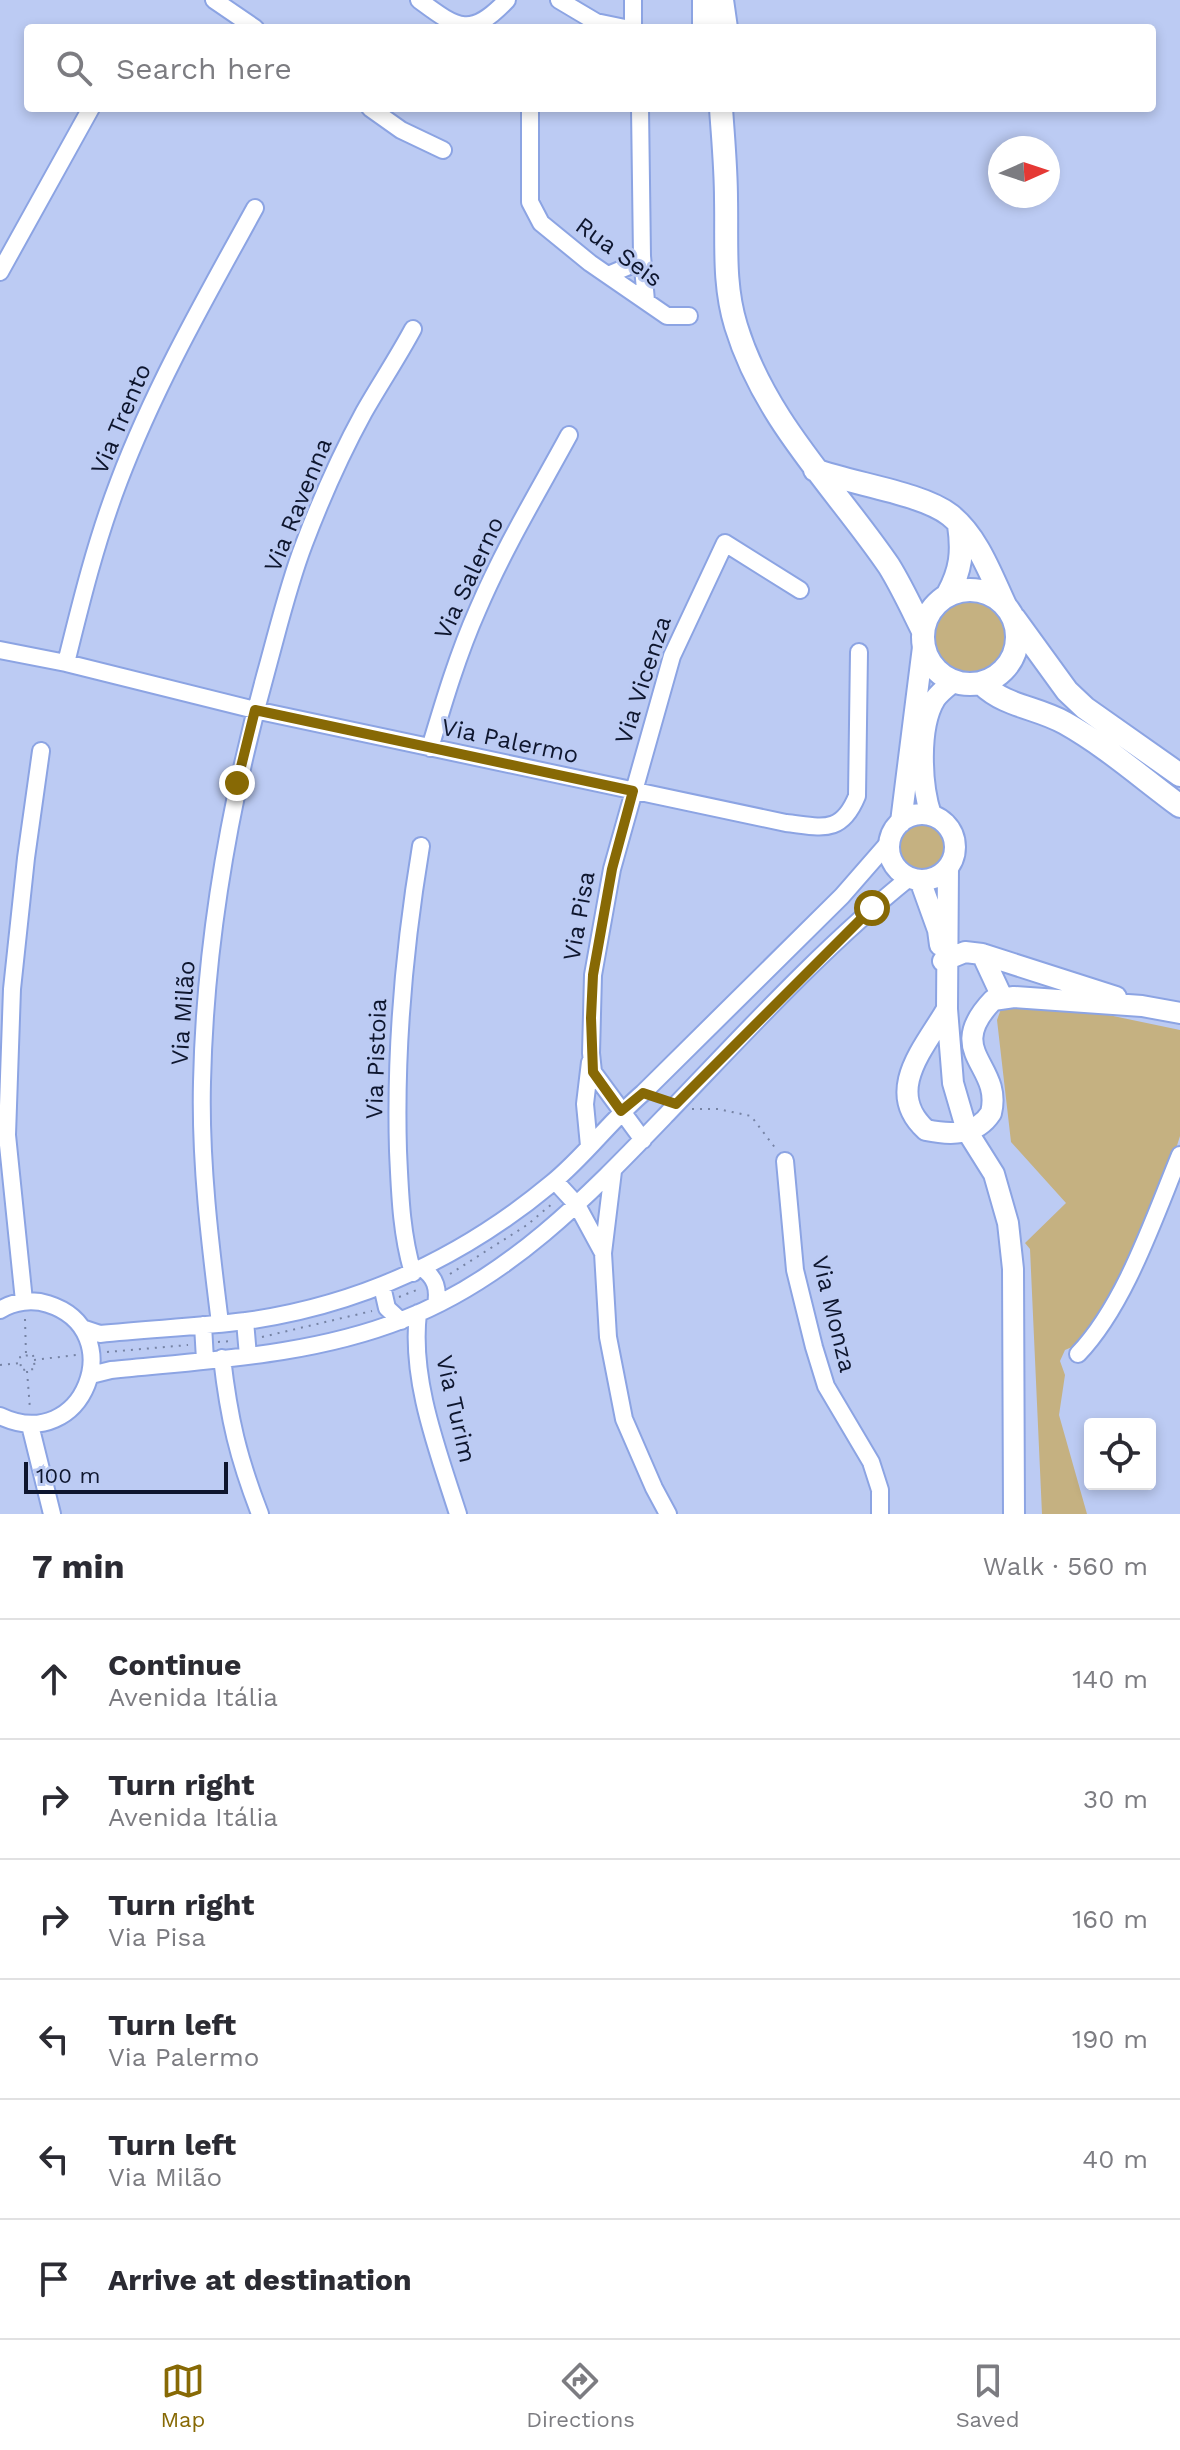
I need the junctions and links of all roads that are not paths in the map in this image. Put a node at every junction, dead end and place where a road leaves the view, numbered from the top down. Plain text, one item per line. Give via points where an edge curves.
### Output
1 (214, 0) edge
2 (419, 0) edge
3 (507, 0) edge
4 (559, 0) edge
5 (633, 0) edge
6 (704, 0) edge
7 (714, 0) edge
8 (722, 0) edge
9 (249, 24) edge
10 (455, 24) edge
11 (472, 24) edge
12 (594, 24) edge
13 (633, 24) edge
14 (716, 24) edge
15 (717, 24) edge
16 (718, 24) edge
17 (89, 112) edge
18 (376, 112) edge
19 (530, 112) edge
20 (640, 112) edge
21 (721, 112) edge
22 (443, 150) dead end
23 (255, 208) dead end
24 (642, 256) junction
25 (0, 272) edge
26 (608, 275) junction
27 (646, 301) junction
28 (689, 316) dead end
29 (413, 329) dead end
30 (569, 435) dead end
31 (814, 469) junction
32 (959, 524) junction
33 (800, 590) dead end
34 (948, 594) junction
35 (1010, 611) junction
36 (923, 639) junction
37 (0, 650) edge
38 (859, 652) dead end
39 (66, 663) junction
40 (953, 682) junction
41 (982, 684) junction
42 (255, 710) junction
43 (430, 748) junction
44 (41, 751) dead end
45 (1180, 775) edge
46 (633, 791) junction
47 (1180, 806) edge
48 (931, 815) junction
49 (901, 822) junction
50 (890, 841) junction
51 (421, 846) dead end
52 (948, 867) junction
53 (915, 879) junction
54 (842, 896) junction
55 (862, 917) junction
56 (982, 954) junction
57 (773, 963) junction
58 (946, 966) junction
59 (754, 982) junction
60 (794, 985) junction
61 (1002, 997) junction
62 (774, 1003) junction
63 (1142, 1006) junction
64 (947, 1009) junction
65 (1180, 1013) edge
66 (591, 1053) junction
67 (643, 1093) junction
68 (671, 1110) junction
69 (621, 1111) junction
70 (967, 1131) junction
71 (643, 1140) junction
72 (589, 1146) junction
73 (1180, 1155) edge
74 (785, 1161) road end
75 (613, 1171) junction
76 (555, 1181) junction
77 (577, 1205) junction
78 (603, 1253) junction
79 (417, 1270) junction
80 (382, 1286) junction
81 (24, 1301) junction
82 (436, 1304) junction
83 (0, 1310) edge
84 (418, 1313) junction
85 (245, 1321) junction
86 (401, 1321) junction
87 (211, 1324) junction
88 (82, 1328) junction
89 (1078, 1354) dead end
90 (248, 1356) junction
91 (213, 1359) junction
92 (91, 1375) junction
93 (0, 1416) edge
94 (30, 1425) junction
95 (52, 1514) edge
96 (260, 1514) edge
97 (458, 1514) edge
98 (668, 1514) edge
99 (880, 1514) edge
100 (1014, 1514) edge

1 - 9 street
2 - 10 street
3 - 11 street
4 - 12 street
5 - 13 street
6 - 14 main road
7 - 15 main road
8 - 16 main road
17 - 25 street
18 - 22 street
19 - 26 street, Rua Seis via 531,208 541,223
20 - 24 street
21 - 31 main road via 725,265 736,326 766,395
23 - 39 street, Via Trento via 175,356 119,481
24 - 26 street
24 - 27 street
26 - 27 street, Rua Seis
27 - 28 street, Rua Seis via 667,316
29 - 42 street, Via Ravenna via 364,412 303,545
30 - 43 street, Via Salerno via 477,609
31 - 32 main road via 923,501
31 - 36 main road via 889,567
32 - 34 main road via 963,555
32 - 35 main road
33 - 46 street, Via Vicenza via 725,543 672,656
34 - 35 main road via 979,590
34 - 36 main road via 927,616
35 - 41 main road via 1018,633 1016,649 1010,664
35 - 45 main road via 1067,691
36 - 40 main road via 929,662
36 - 49 street
37 - 39 street, Via Palermo
38 - 46 street, Via Palermo via 857,796 850,813 837,824 786,823
39 - 42 street, Via Palermo
40 - 41 main road
40 - 48 street via 935,699 926,729 924,779
41 - 47 main road via 1002,700 1079,731
42 - 43 street, Via Palermo
42 - 87 street, Via Milão via 224,853 202,1082
43 - 46 street, Via Palermo
44 - 81 street via 12,989 7,1135
46 - 66 street, Via Pisa via 593,975
48 - 49 street
48 - 52 street via 953,837
49 - 50 street
50 - 53 street via 893,863
50 - 54 street
51 - 79 street, Via Pistoia via 397,1045 400,1199 406,1249
52 - 53 street via 931,879
52 - 58 street
53 - 55 street
53 - 58 street via 938,930
54 - 55 street
54 - 57 street
55 - 60 street
56 - 58 street via 965,952
56 - 61 street
56 - 63 street
57 - 59 street
57 - 60 street via 788,969
58 - 64 street
59 - 62 street via 759,997
59 - 67 street
60 - 62 street
61 - 63 street
61 - 70 street via 993,1000 975,1023 972,1050 988,1080 993,1106 983,1123
62 - 68 street
63 - 65 street
64 - 70 street via 953,1083
64 - 70 street via 915,1064 906,1094 926,1130
66 - 69 street, Via Pisa via 593,1072
66 - 72 street, Via Pisa via 585,1104
67 - 68 street
67 - 69 street
68 - 71 street
69 - 71 street, Via Pisa
69 - 72 street
70 - 100 street via 994,1174 1008,1223 1013,1269
71 - 75 street
72 - 76 street
73 - 89 street via 1139,1254 1104,1320
74 - 99 street, Via Monza via 801,1301 826,1386 871,1462
75 - 77 street
75 - 78 street
76 - 77 street
76 - 79 street via 500,1224
77 - 78 street
77 - 82 street via 510,1260
78 - 98 street via 608,1337 624,1419
79 - 80 street
79 - 82 street via 432,1277
80 - 85 street via 306,1310
80 - 86 street via 387,1308
81 - 83 street
81 - 88 street via 56,1307
82 - 84 street
84 - 86 street
84 - 97 street, Via Turim via 425,1402
85 - 87 street
85 - 90 street
86 - 90 street via 343,1340
87 - 88 street via 100,1334
87 - 91 street, Via Milão
88 - 92 street
90 - 91 street
91 - 92 street
91 - 96 street, Via Milão via 240,1463
92 - 94 street via 69,1411
93 - 94 street
94 - 95 street

